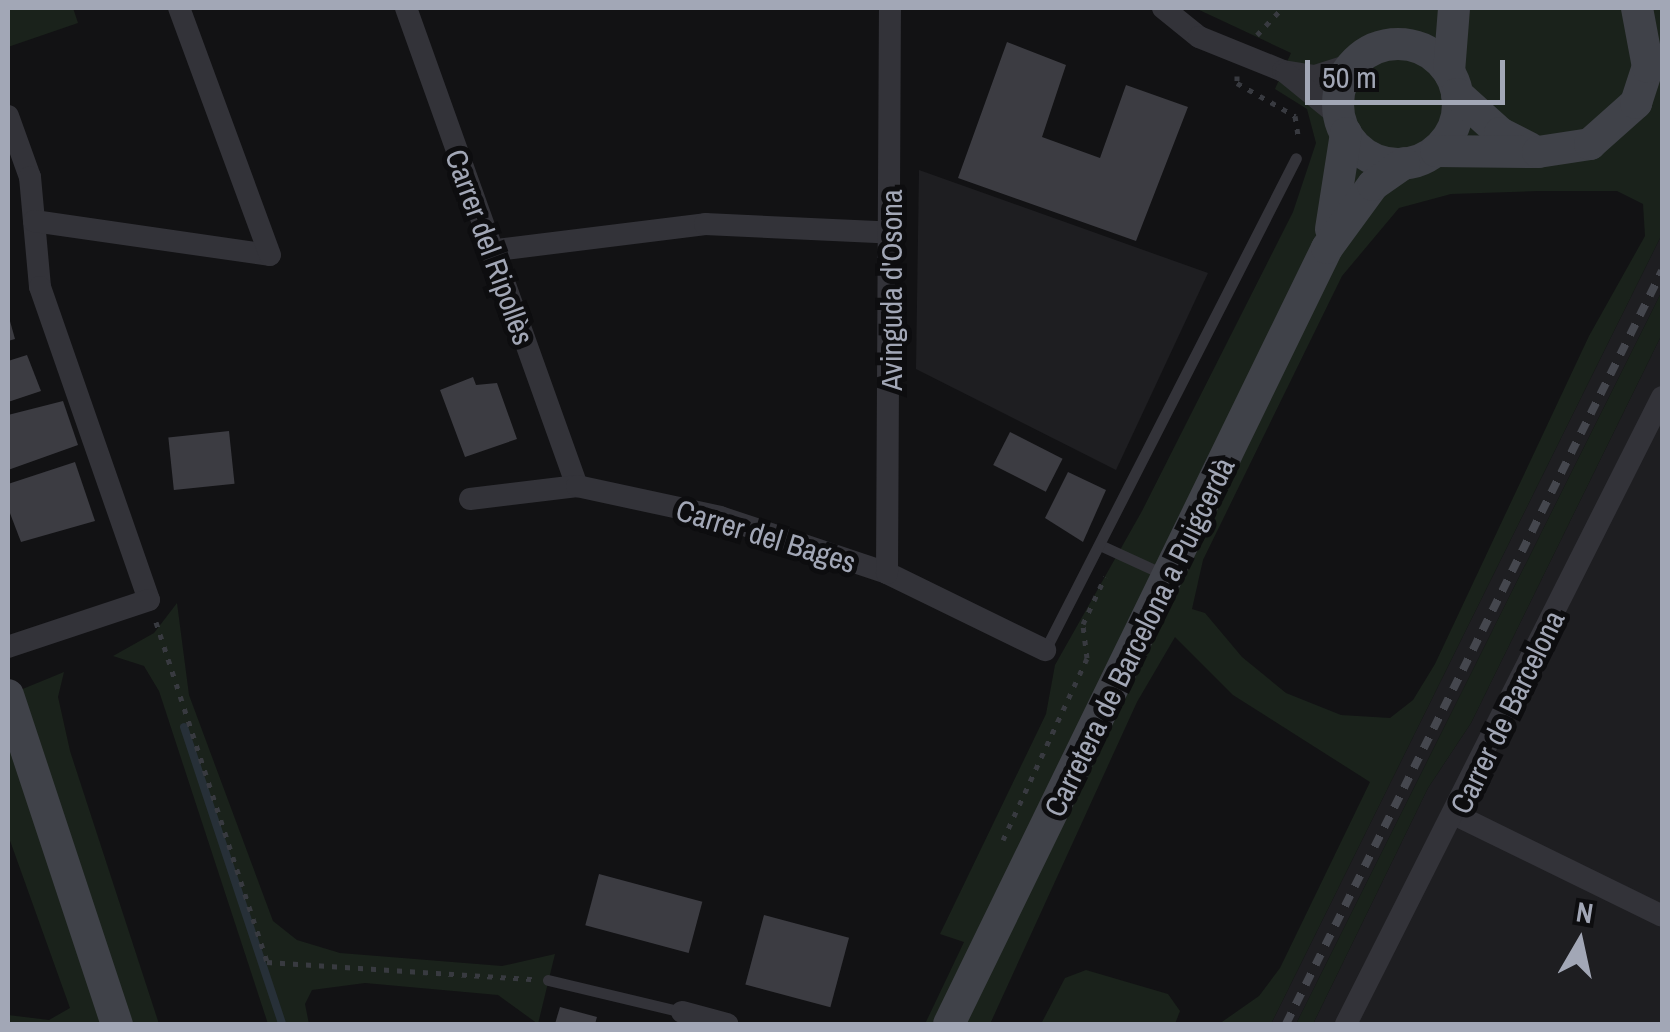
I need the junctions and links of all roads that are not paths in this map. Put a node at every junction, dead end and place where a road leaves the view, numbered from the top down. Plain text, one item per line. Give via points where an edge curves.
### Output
1 (179, 8) edge
2 (406, 8) edge
3 (890, 8) edge
4 (1163, 8) edge
5 (1442, 8) edge
6 (1454, 8) edge
7 (1637, 8) edge
8 (1393, 44) junction
9 (1356, 62) junction
10 (1283, 71) junction
11 (1453, 83) junction
12 (8, 116) edge
13 (1343, 125) junction
14 (1436, 151) junction
15 (1538, 152) junction
16 (1296, 158) road end
17 (1404, 164) junction
18 (34, 221) junction
19 (892, 234) junction
20 (1326, 248) junction
21 (489, 251) junction
22 (1662, 396) edge
23 (577, 486) junction
24 (470, 500) dead end
25 (1100, 550) junction
26 (887, 573) junction
27 (1169, 577) junction
28 (8, 646) edge
29 (1045, 650) joint
30 (8, 696) edge
31 (1456, 816) junction
32 (1662, 916) edge
33 (548, 980) road end
34 (682, 1012) joint
35 (117, 1024) edge
36 (727, 1024) edge
37 (949, 1024) edge
38 (1346, 1024) edge

1 - 18 street via 270,254
2 - 21 street, Carrer del Ripollès
3 - 19 street, Avinguda d'Osona
4 - 10 street via 1200,37
5 - 8 street
6 - 11 street
7 - 15 street via 1648,67 1636,103 1590,144
8 - 9 street
8 - 11 street via 1424,50
9 - 10 street via 1315,76
9 - 13 street via 1340,90
10 - 13 street
11 - 14 street via 1455,125
11 - 15 street via 1500,133
12 - 18 street via 30,177
13 - 17 street via 1370,157
13 - 20 street, Carretera de Barcelona a Puigcerdà
14 - 15 street
14 - 17 street
16 - 25 lane
17 - 20 street, Carretera de Barcelona a Puigcerdà via 1373,185
18 - 28 street via 40,287 149,600
19 - 21 street via 705,224
19 - 26 street, Avinguda d'Osona
20 - 27 street, Carretera de Barcelona a Puigcerdà
21 - 23 street, Carrer del Ripollès
22 - 31 street, Carrer de Barcelona
23 - 24 street, Carrer del Bages
23 - 26 street, Carrer del Bages via 720,517
25 - 27 lane
25 - 29 lane
26 - 29 street, Carrer del Bages
27 - 37 street, Carretera de Barcelona a Puigcerdà
30 - 35 street
31 - 32 street
31 - 38 street, Carrer de Barcelona
33 - 34 lane
34 - 36 street

